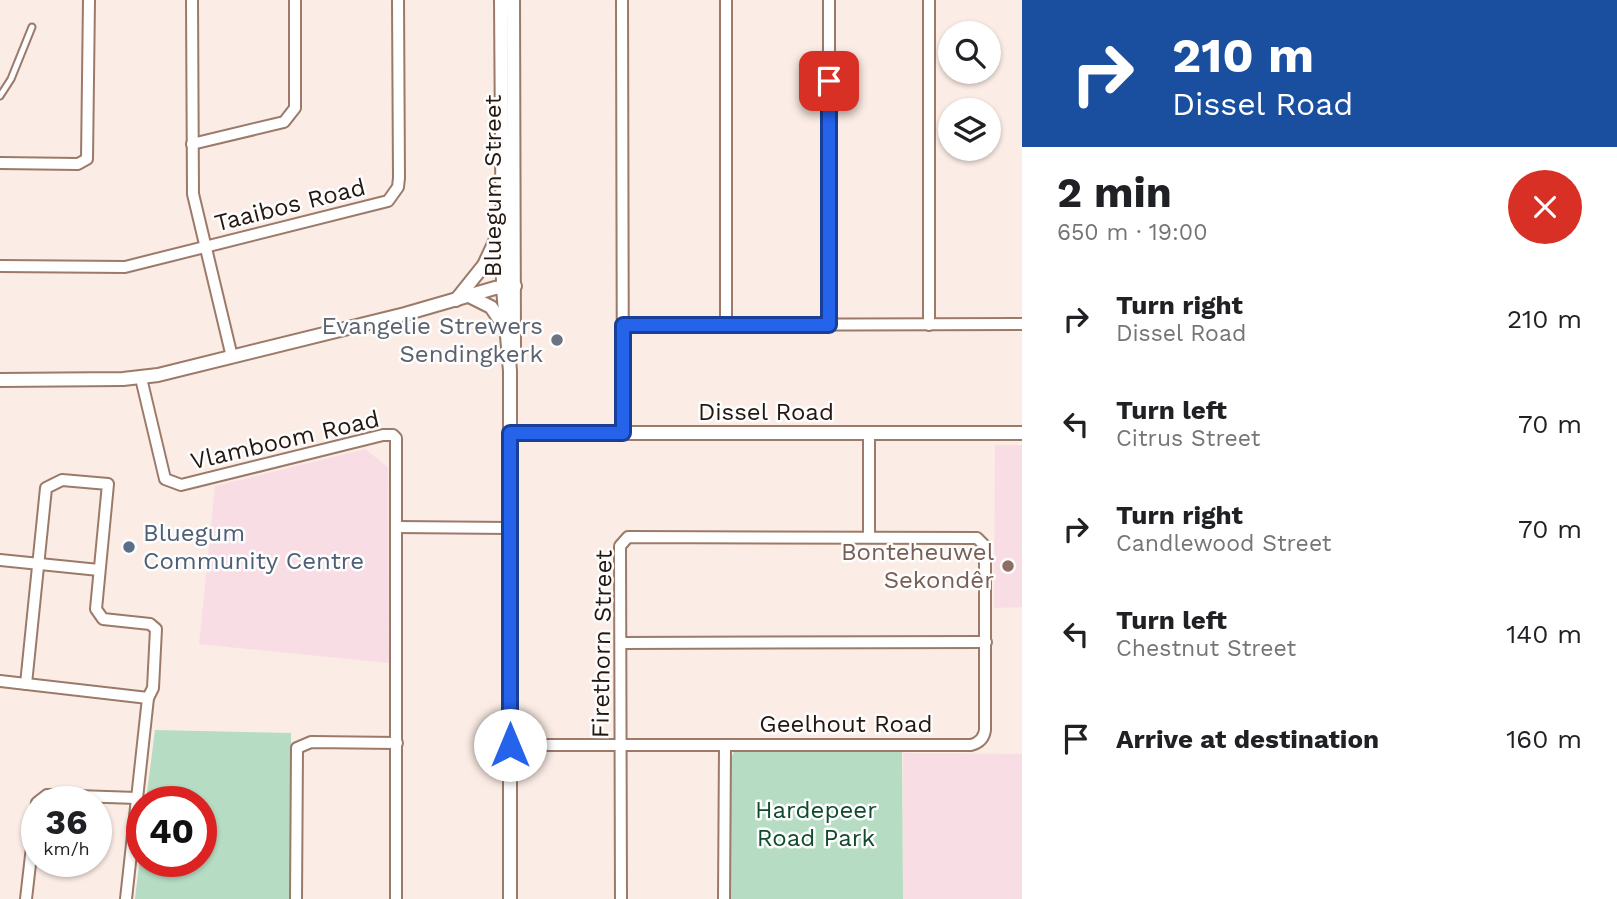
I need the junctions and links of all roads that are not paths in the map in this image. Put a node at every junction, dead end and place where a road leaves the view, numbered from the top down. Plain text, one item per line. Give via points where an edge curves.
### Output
1 (89, 0) edge
2 (192, 0) edge
3 (295, 0) edge
4 (398, 0) edge
5 (501, 0) edge
6 (513, 0) edge
7 (622, 0) edge
8 (726, 0) edge
9 (829, 0) edge
10 (929, 0) edge
11 (32, 27) dead end
12 (0, 96) edge
13 (192, 144) junction
14 (0, 163) edge
15 (502, 221) junction
16 (205, 248) junction
17 (0, 266) edge
18 (509, 287) junction
19 (462, 298) junction
20 (726, 324) junction
21 (929, 324) junction
22 (1022, 324) edge
23 (623, 325) junction
24 (829, 325) junction
25 (506, 330) junction
26 (232, 356) junction
27 (510, 372) junction
28 (141, 377) junction
29 (0, 380) edge
30 (510, 433) junction
31 (623, 433) junction
32 (869, 433) junction
33 (1022, 433) edge
34 (397, 527) junction
35 (510, 528) junction
36 (869, 537) junction
37 (982, 542) joint
38 (0, 561) edge
39 (38, 564) junction
40 (99, 570) junction
41 (986, 642) junction
42 (621, 643) junction
43 (0, 681) edge
44 (26, 684) junction
45 (148, 698) junction
46 (397, 743) junction
47 (510, 745) junction
48 (621, 745) junction
49 (725, 745) junction
50 (138, 786) edge
51 (28, 877) edge
52 (128, 877) edge
53 (26, 899) edge
54 (126, 899) edge
55 (296, 899) edge
56 (396, 899) edge
57 (510, 899) edge
58 (621, 899) edge
59 (724, 899) edge

1 - 14 street via 87,159 78,164
2 - 13 street
3 - 13 street via 292,116 284,122
4 - 16 street, Taaibos Road via 399,178 394,195 382,204
5 - 15 street, Bluegum Street
6 - 18 street, Bluegum Street
7 - 23 street
8 - 20 street
9 - 24 street
10 - 21 street
11 - 12 lane
13 - 16 street via 193,194
15 - 18 street, Bluegum Street
15 - 19 street via 489,258
16 - 17 street, Taaibos Road via 117,267
16 - 26 street
18 - 19 street
18 - 25 street, Bluegum Street
18 - 27 street, Bluegum Street via 514,350
19 - 25 street via 495,311
19 - 26 street
20 - 23 street
20 - 24 street
21 - 22 street
21 - 24 street
23 - 31 street
25 - 27 street, Bluegum Street
26 - 28 street
27 - 30 street, Bluegum Street
28 - 29 street
28 - 34 street, Vlamboom Road via 165,479 172,484 393,435
30 - 31 street, Dissel Road
30 - 35 street, Bluegum Street
31 - 32 street, Dissel Road
32 - 33 street, Dissel Road
32 - 36 street
34 - 35 street
34 - 46 street, Vlamboom Road
35 - 47 street, Bluegum Street
36 - 37 street, Firethorn Street via 977,538
36 - 42 street, Firethorn Street via 628,537 620,546
37 - 41 street, Geelhout Road
38 - 39 street
39 - 40 street
39 - 40 street via 44,497 50,484 62,480 108,484
39 - 44 street
40 - 45 street via 96,609 100,617 150,624 158,632
41 - 42 street
41 - 49 street, Geelhout Road via 985,730 974,744
42 - 48 street, Firethorn Street
43 - 44 street
44 - 45 street
45 - 50 street
46 - 55 street via 311,742 297,748
46 - 56 street, Vlamboom Road
47 - 48 street, Geelhout Road
47 - 57 street, Bluegum Street
48 - 49 street, Geelhout Road
48 - 58 street, Firethorn Street
49 - 59 street
51 - 53 street
52 - 54 street

